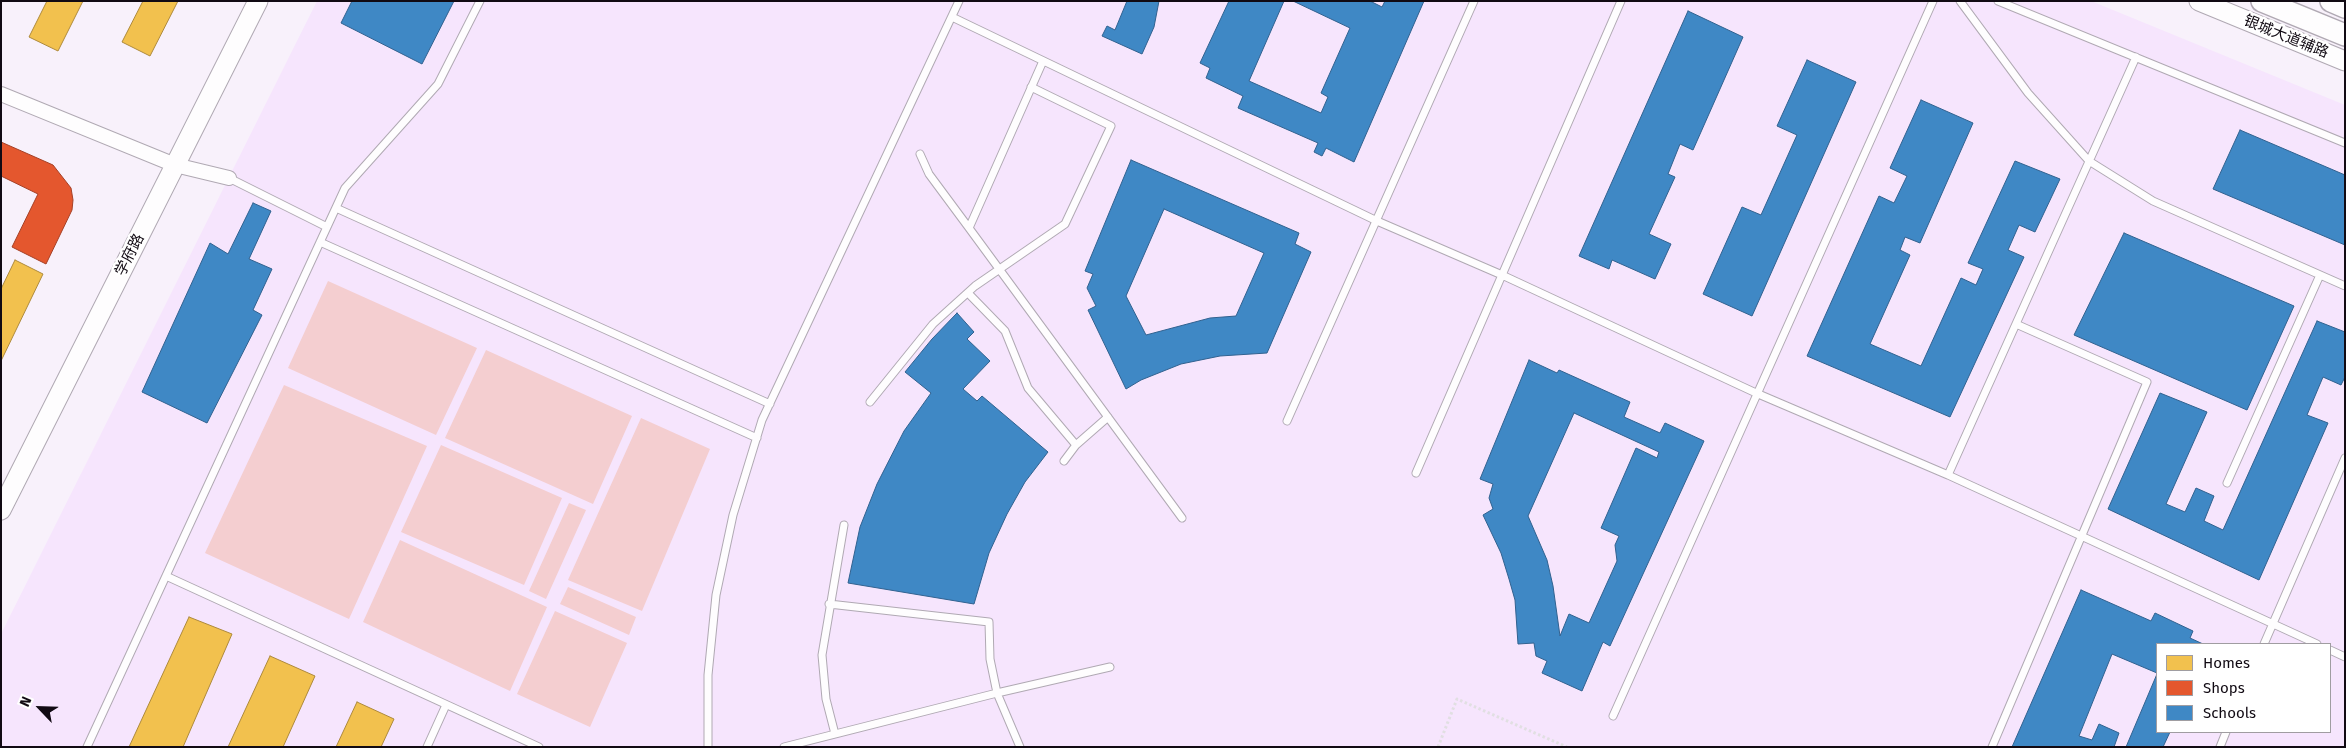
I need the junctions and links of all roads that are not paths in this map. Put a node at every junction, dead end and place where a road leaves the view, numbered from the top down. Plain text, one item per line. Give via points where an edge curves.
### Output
1 (258, 1) edge
2 (480, 1) edge
3 (959, 1) edge
4 (1474, 1) edge
5 (1621, 1) edge
6 (1933, 1) edge
7 (1960, 1) edge
8 (1998, 1) edge
9 (2199, 1) edge
10 (2262, 1) edge
11 (2331, 1) edge
12 (2345, 7) edge
13 (952, 17) junction
14 (2345, 36) edge
15 (2136, 57) junction
16 (1042, 61) junction
17 (2345, 61) edge
18 (1031, 87) junction
19 (1, 94) edge
20 (2345, 143) edge
21 (920, 154) dead end
22 (2089, 161) junction
23 (176, 165) junction
24 (229, 178) joint
25 (336, 208) junction
26 (1377, 221) junction
27 (327, 227) junction
28 (969, 228) junction
29 (320, 242) junction
30 (1000, 269) junction
31 (1502, 275) junction
32 (2320, 275) junction
33 (2345, 286) edge
34 (968, 293) junction
35 (2016, 324) junction
36 (1756, 393) junction
37 (870, 402) dead end
38 (770, 404) junction
39 (1108, 417) junction
40 (1286, 421) dead end
41 (757, 438) junction
42 (1076, 445) junction
43 (2345, 458) edge
44 (1064, 461) dead end
45 (1416, 473) dead end
46 (1948, 475) junction
47 (2227, 483) dead end
48 (1, 510) edge
49 (1182, 518) dead end
50 (844, 525) dead end
51 (2083, 537) junction
52 (166, 576) junction
53 (829, 604) junction
54 (2272, 625) junction
55 (2264, 643) edge
56 (2315, 643) edge
57 (2331, 650) edge
58 (2345, 657) edge
59 (1110, 667) dead end
60 (997, 692) junction
61 (446, 705) junction
62 (1613, 716) dead end
63 (2226, 733) edge
64 (835, 734) junction
65 (87, 747) edge
66 (427, 747) edge
67 (539, 747) edge
68 (708, 747) edge
69 (784, 747) edge
70 (1020, 747) edge
71 (1992, 747) edge
72 (2220, 747) edge

1 - 23 street, 学府路
2 - 25 lane via 438,84 345,188
3 - 13 lane
4 - 26 lane
5 - 31 lane
6 - 36 lane
7 - 22 lane via 2028,93
8 - 15 lane
9 - 17 street, 银城大道辅路
10 - 14 main road
11 - 12 main road
13 - 16 lane
13 - 38 lane
15 - 20 lane
15 - 22 lane
16 - 18 lane
16 - 26 lane
18 - 28 lane
18 - 30 lane via 1111,126 1065,224
19 - 23 street
21 - 28 lane via 929,174
22 - 32 lane via 2153,201
22 - 35 lane
23 - 24 street
23 - 48 street, 学府路
24 - 27 lane
25 - 27 lane
25 - 38 lane
26 - 31 lane
26 - 40 lane
27 - 29 lane
28 - 30 lane
29 - 41 lane
29 - 52 lane
30 - 34 lane
30 - 39 lane
31 - 36 lane
31 - 45 lane
32 - 33 lane
32 - 47 lane
34 - 37 lane via 933,324
34 - 42 lane via 1005,331 1028,388
35 - 46 lane
35 - 51 lane via 2147,382
36 - 46 lane
36 - 62 lane
38 - 41 lane
39 - 42 lane
39 - 49 lane
41 - 68 lane via 733,515 716,595 708,675
42 - 44 lane
43 - 54 lane
46 - 51 lane
50 - 53 lane
51 - 54 lane
51 - 71 lane
52 - 61 lane
52 - 65 lane
53 - 60 lane via 989,622 990,659
53 - 64 lane via 822,655 826,699
54 - 55 lane
54 - 56 lane
57 - 58 lane
59 - 60 lane
60 - 64 lane
60 - 70 lane
61 - 66 lane
61 - 67 lane
63 - 72 lane
64 - 69 lane

